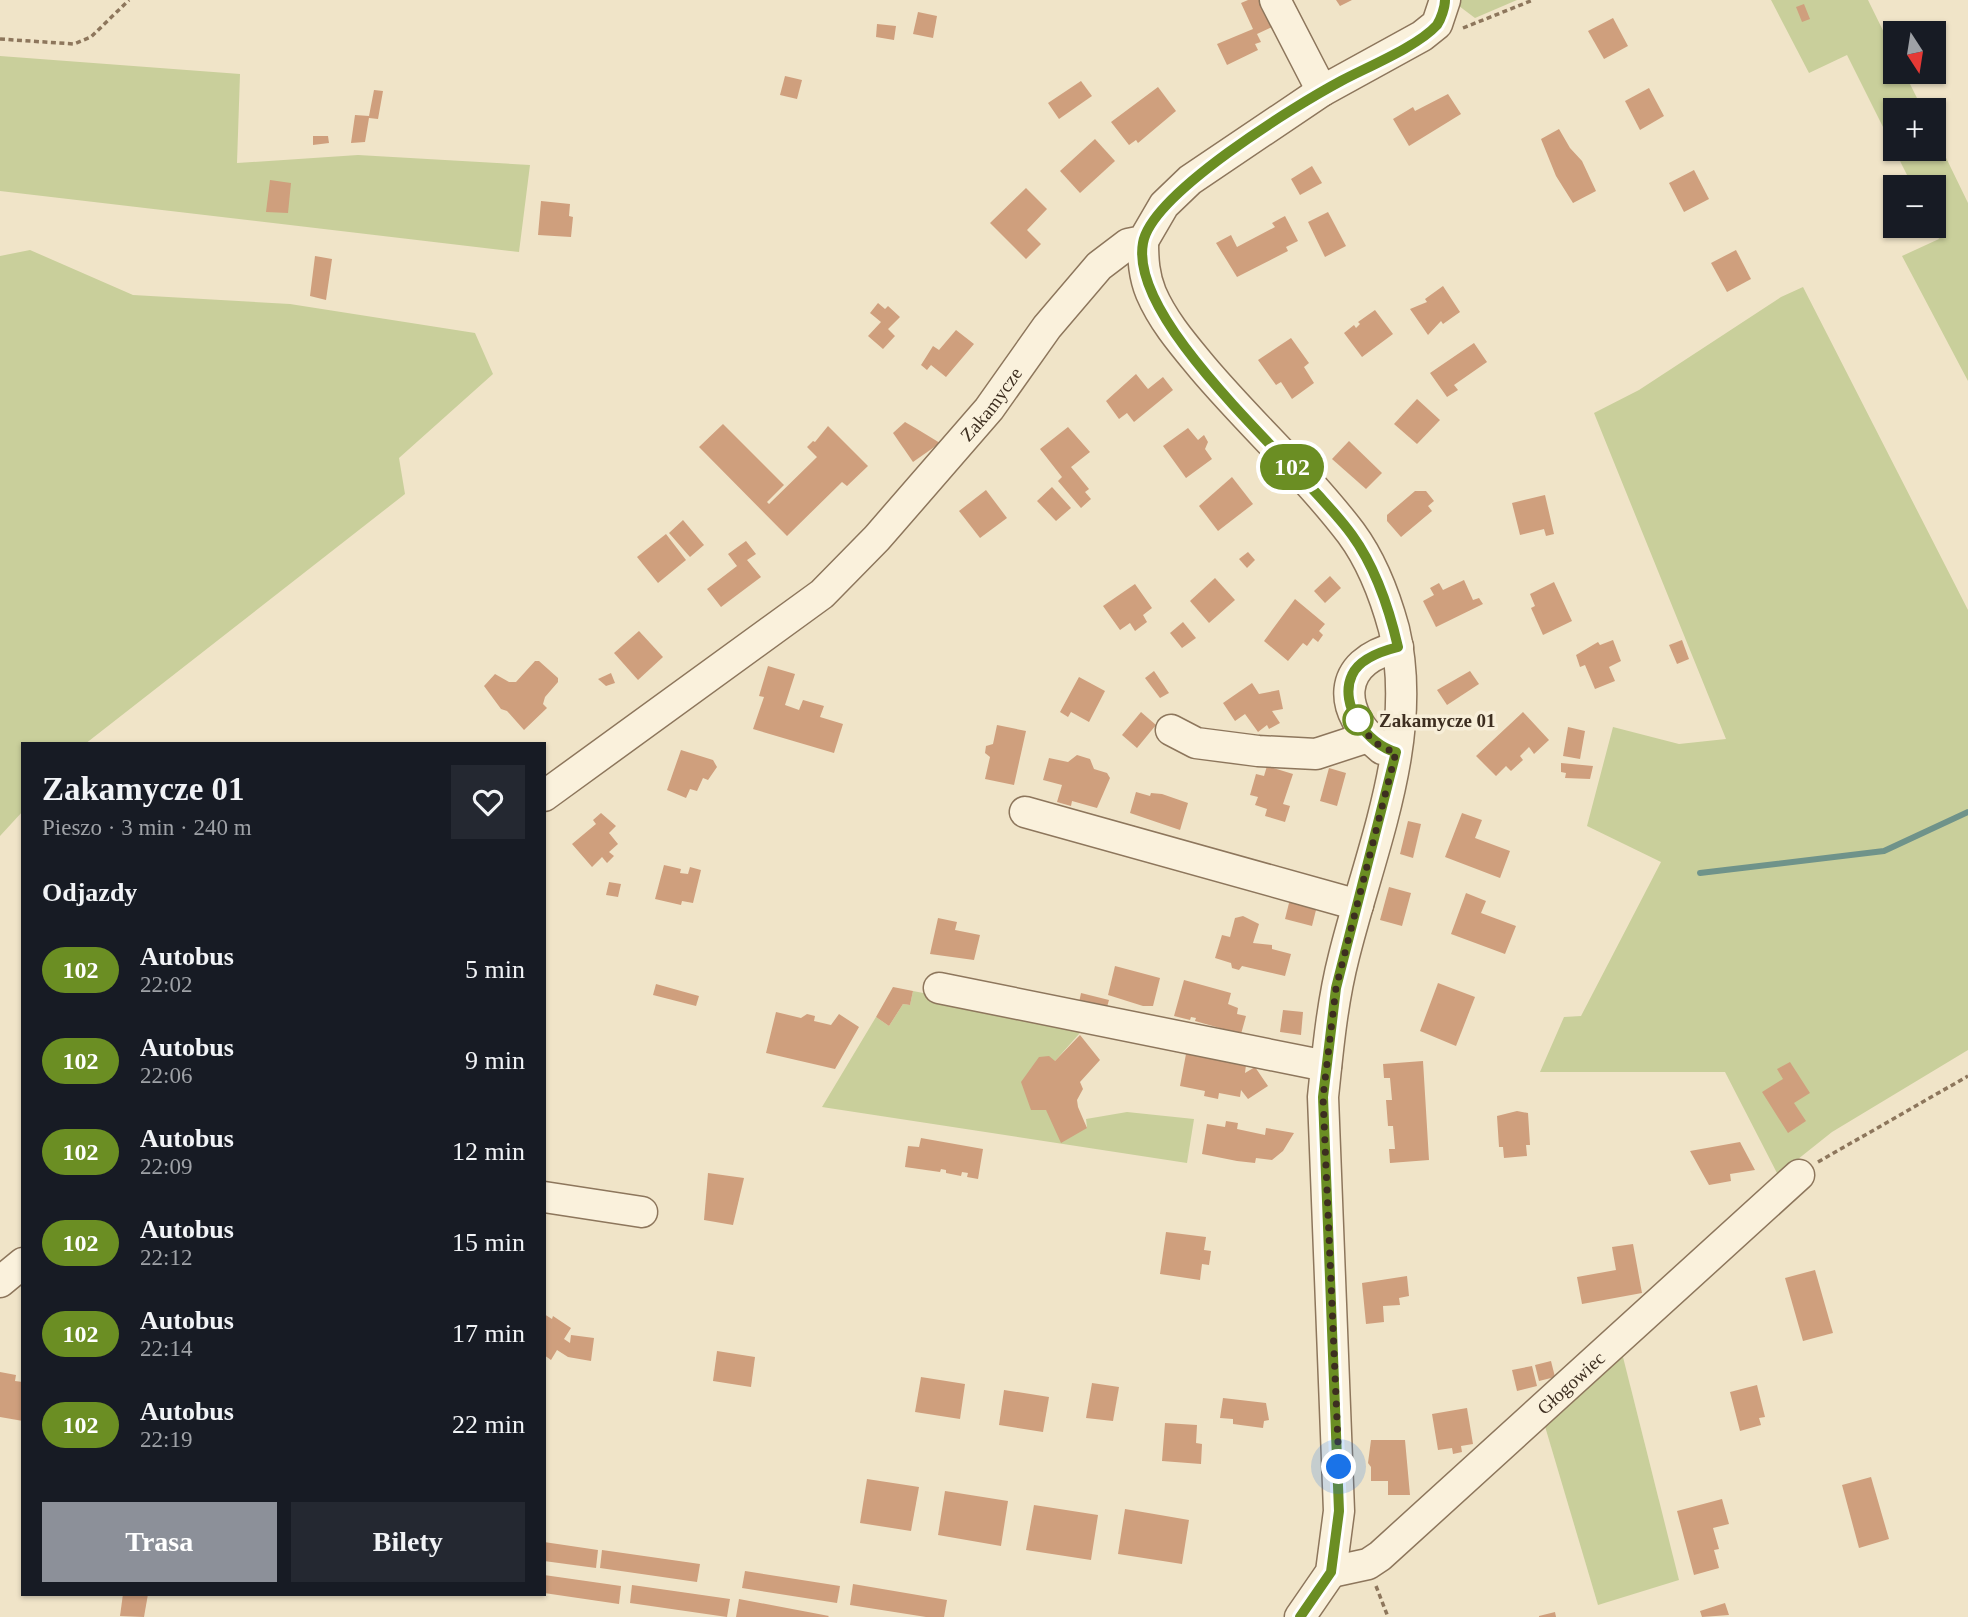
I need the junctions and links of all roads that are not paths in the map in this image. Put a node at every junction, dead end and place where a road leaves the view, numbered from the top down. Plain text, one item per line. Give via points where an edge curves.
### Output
1 (1275, 0) edge
2 (1441, 12) edge
3 (1322, 91) junction
4 (1143, 241) junction
5 (1398, 647) junction
6 (1171, 730) dead end
7 (1368, 737) junction
8 (1396, 752) junction
9 (546, 795) edge
10 (1026, 812) dead end
11 (1358, 905) junction
12 (939, 988) dead end
13 (1326, 1066) junction
14 (1799, 1175) road end
15 (546, 1197) edge
16 (642, 1212) dead end
17 (21, 1265) edge
18 (0, 1282) edge
19 (1331, 1572) junction
20 (1300, 1617) edge

1 - 3 street
2 - 3 street via 1398,50
3 - 4 street via 1190,180 1164,205
4 - 5 street via 1143,265 1167,322 1351,533 1378,583
4 - 9 street, Zakamycze via 1128,244 1099,266 1047,327 989,409 822,594
5 - 7 street via 1373,655 1352,673 1350,704
5 - 8 street via 1403,688
6 - 7 street via 1196,743 1316,754
7 - 8 street via 1381,749
8 - 11 street
10 - 11 street
11 - 13 street via 1331,1013
12 - 13 street
13 - 19 street via 1323,1097 1339,1511
14 - 19 street, Głogowiec via 1404,1535 1368,1564
15 - 16 street
17 - 18 street
19 - 20 street

